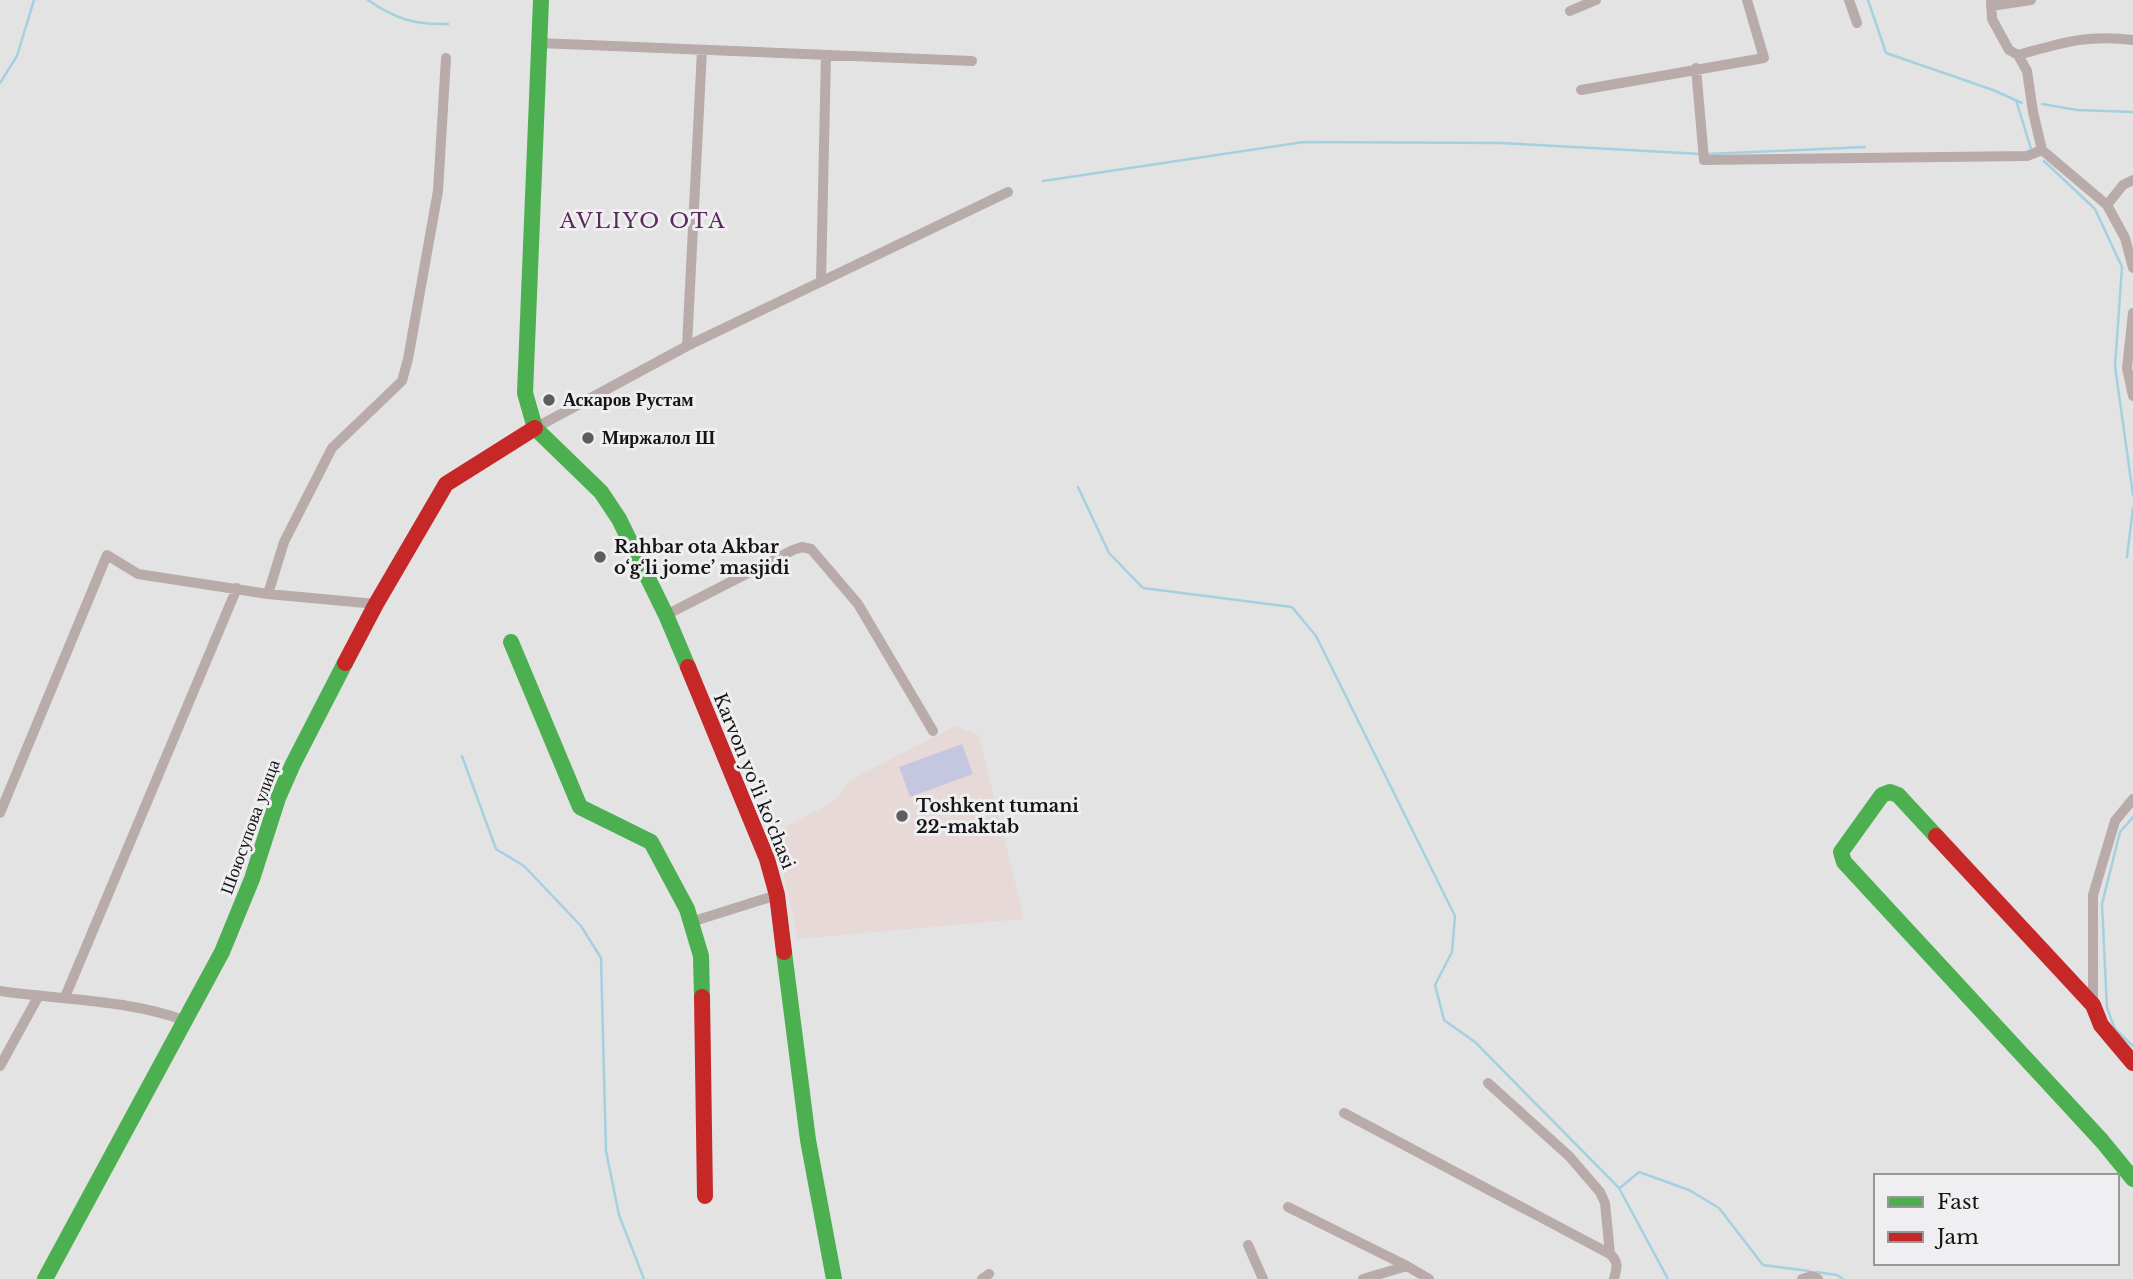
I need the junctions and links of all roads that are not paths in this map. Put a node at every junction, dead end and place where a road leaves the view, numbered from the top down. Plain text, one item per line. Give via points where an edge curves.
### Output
1 (541, 0) edge
2 (1596, 0) edge
3 (1747, 0) edge
4 (1849, 0) edge
5 (2031, 0) edge
6 (1990, 3) edge
7 (1570, 11) dead end
8 (1857, 23) dead end
9 (2133, 40) edge
10 (539, 43) junction
11 (702, 50) junction
12 (826, 55) junction
13 (2018, 55) junction
14 (446, 58) dead end
15 (972, 61) dead end
16 (1696, 68) junction
17 (1580, 90) dead end
18 (2042, 150) junction
19 (2133, 180) edge
20 (1008, 192) dead end
21 (2107, 205) junction
22 (2133, 268) edge
23 (821, 281) junction
24 (2133, 313) edge
25 (687, 346) junction
26 (2133, 396) edge
27 (535, 428) junction
28 (237, 588) junction
29 (268, 594) junction
30 (376, 604) junction
31 (666, 615) junction
32 (510, 642) dead end
33 (933, 731) dead end
34 (2133, 799) edge
35 (0, 813) edge
36 (777, 895) junction
37 (691, 922) junction
38 (0, 991) edge
39 (38, 997) junction
40 (65, 997) junction
41 (2093, 1005) junction
42 (186, 1021) junction
43 (2133, 1063) edge
44 (0, 1066) edge
45 (1488, 1083) dead end
46 (1344, 1113) dead end
47 (2133, 1179) edge
48 (705, 1196) dead end
49 (1288, 1207) dead end
50 (1248, 1245) dead end
51 (1610, 1254) junction
52 (1407, 1266) junction
53 (45, 1279) edge
54 (834, 1279) edge
55 (1263, 1279) edge
56 (1363, 1279) edge
57 (1429, 1279) edge
58 (1614, 1279) edge
59 (1802, 1279) edge
60 (1818, 1279) edge

1 - 10 street
2 - 7 street
3 - 16 street via 1764,58
4 - 8 street
5 - 6 street
6 - 13 street via 1992,19 2009,50
9 - 13 street via 2076,38
10 - 11 street
10 - 27 street via 524,381 526,405
11 - 12 street
11 - 25 street
12 - 15 street
12 - 23 street
13 - 18 street via 2027,71
14 - 29 street via 439,191 402,381 332,448 284,542
16 - 17 street
16 - 18 street via 1704,159 2027,156
18 - 21 street
19 - 21 street
20 - 23 street
21 - 22 street via 2125,238
23 - 25 street
24 - 26 street via 2127,368
25 - 27 street
27 - 30 street, Шоюсупова улица via 446,484
27 - 31 street, Karvon yo‘li ko'chasi via 601,492 620,519
28 - 29 street
28 - 35 street via 138,575 107,555
28 - 40 street
29 - 30 street
30 - 42 street, Шоюсупова улица via 293,764 222,952
31 - 33 street via 807,547 858,604
31 - 36 street, Karvon yo‘li ko'chasi via 758,836
32 - 37 street via 580,807 650,842
34 - 41 street via 2115,821 2093,895
36 - 37 street
36 - 54 street, Karvon yo‘li ko'chasi via 808,1140
37 - 48 street via 701,956
38 - 39 street
39 - 40 street
39 - 44 street
40 - 42 street
41 - 43 street via 2101,1025
41 - 47 street via 1898,795 1882,795 1841,852 1844,862
42 - 53 street, Шоюсупова улица
45 - 51 street via 1569,1156 1600,1192
46 - 51 street
49 - 52 street
50 - 55 street
51 - 58 street via 1616,1259
52 - 56 street
52 - 57 street
59 - 60 street

